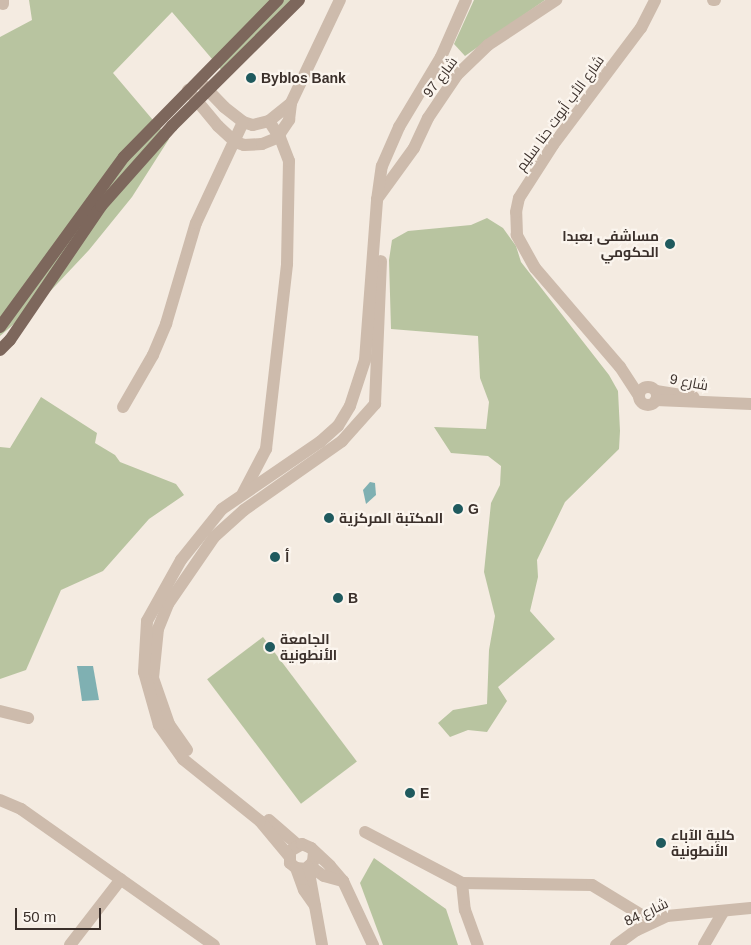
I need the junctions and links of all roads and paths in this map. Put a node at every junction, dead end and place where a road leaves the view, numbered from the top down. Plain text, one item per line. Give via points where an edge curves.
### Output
1 (278, 0) edge
2 (299, 0) edge
3 (340, 0) edge
4 (466, 0) edge
5 (556, 0) edge
6 (655, 0) edge
7 (198, 80) junction
8 (188, 90) junction
9 (208, 92) junction
10 (198, 102) junction
11 (291, 103) junction
12 (224, 108) junction
13 (212, 120) junction
14 (243, 122) junction
15 (264, 123) junction
16 (279, 136) junction
17 (235, 142) junction
18 (262, 144) junction
19 (380, 196) junction
20 (0, 327) edge
21 (0, 350) edge
22 (649, 394) joint
23 (751, 404) edge
24 (123, 407) dead end
25 (266, 449) junction
26 (279, 469) junction
27 (243, 494) junction
28 (163, 601) junction
29 (0, 711) edge
30 (28, 718) dead end
31 (0, 800) edge
32 (365, 832) dead end
33 (297, 844) junction
34 (314, 852) junction
35 (289, 856) junction
36 (305, 867) junction
37 (121, 879) junction
38 (343, 881) junction
39 (462, 883) junction
40 (751, 908) edge
41 (724, 911) junction
42 (653, 922) junction
43 (207, 943) edge
44 (70, 945) edge
45 (322, 945) edge
46 (373, 945) edge
47 (478, 945) edge
48 (616, 945) edge
49 (704, 945) edge

1 - 7 main road
2 - 9 main road
3 - 11 street
4 - 19 street via 441,57 399,126 382,166
5 - 19 street, شارع 97 via 488,45 457,75 428,118 414,148
6 - 22 street, شارع الأب أبوت حنا سليم via 641,28 553,145 520,198 516,212 517,235 524,252 620,366
7 - 8 main road
7 - 9 street
8 - 10 street
8 - 20 main road via 124,157
9 - 10 main road
9 - 12 street
10 - 13 street
10 - 21 main road via 172,126 101,206
11 - 15 street
11 - 16 street via 289,120
12 - 13 street
12 - 14 street
13 - 17 street
14 - 15 street
14 - 17 street
15 - 16 street
15 - 18 street
16 - 18 street
16 - 25 street via 288,161 290,217
17 - 18 street via 252,146
17 - 24 street via 196,222 163,332
19 - 26 street via 369,334 356,396 338,426
19 - 28 street via 376,404 342,441 228,523
22 - 23 street, شارع 9
25 - 26 street
25 - 27 street
26 - 27 street
27 - 28 street via 222,509 202,532
28 - 33 street via 153,654 153,678 169,724 200,765
28 - 35 street via 147,621 144,653 147,689 159,725 183,759 260,821
29 - 30 street
31 - 37 street via 21,810
32 - 39 street
33 - 34 street via 307,845
33 - 35 street
34 - 36 street
34 - 38 street
35 - 36 street
36 - 38 street
36 - 45 street via 304,890 316,908
37 - 43 street
37 - 44 street
38 - 46 street
39 - 42 street via 592,885
39 - 47 street via 464,910
40 - 41 street, شارع 84
41 - 42 street, شارع 84 via 683,912
41 - 49 street
42 - 48 street, شارع 84

